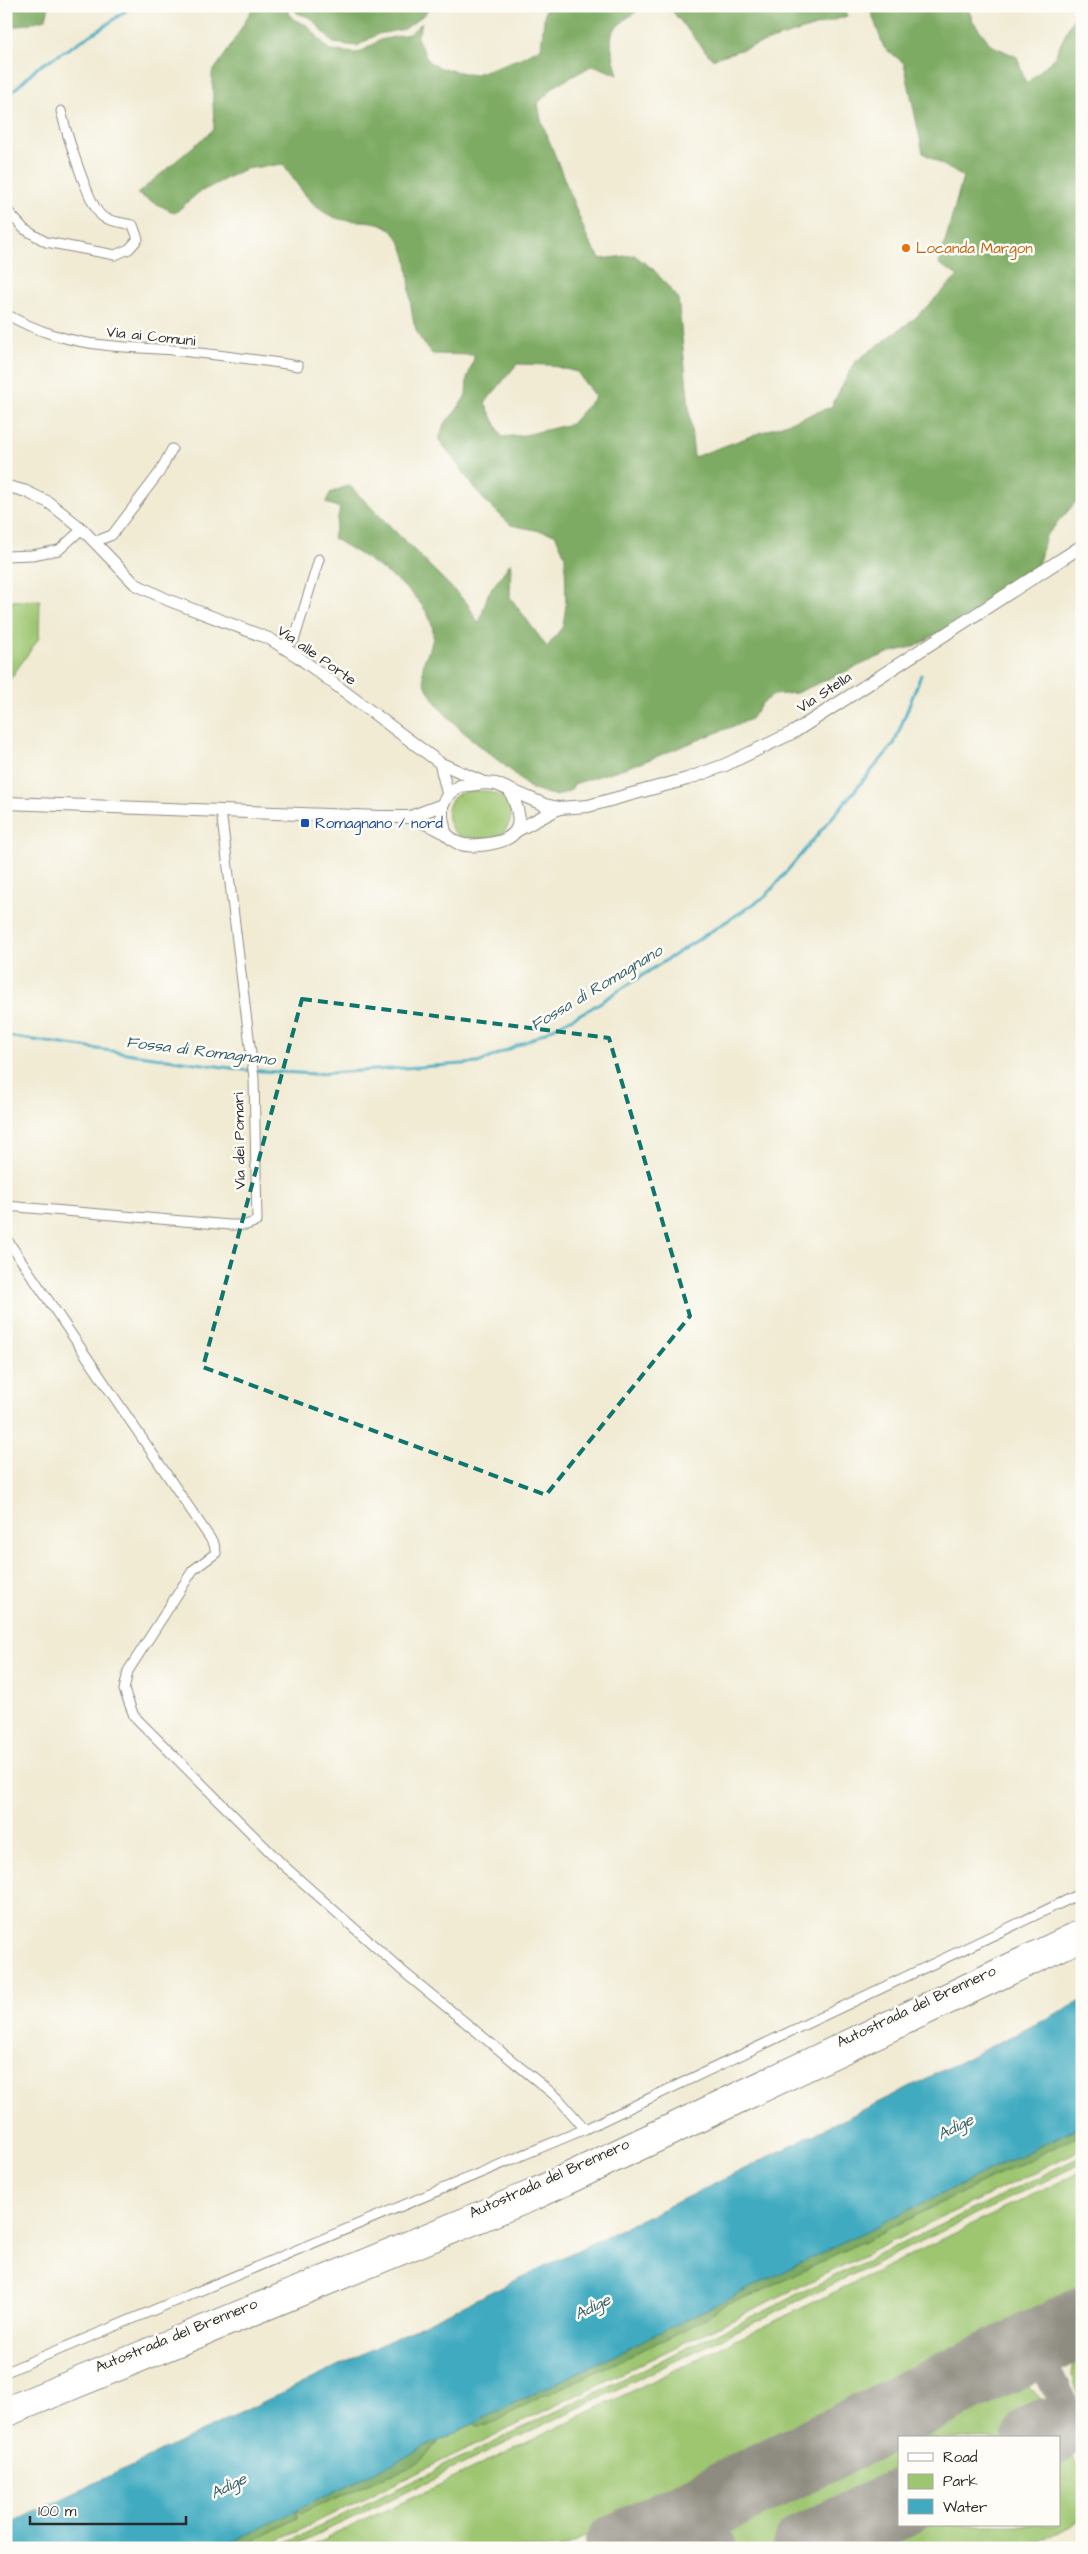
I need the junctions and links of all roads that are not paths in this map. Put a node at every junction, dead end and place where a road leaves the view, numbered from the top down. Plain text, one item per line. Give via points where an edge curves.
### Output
1 (61, 111) dead end
2 (6, 209) edge
3 (6, 314) edge
4 (298, 366) dead end
5 (172, 448) dead end
6 (6, 486) edge
7 (82, 529) junction
8 (94, 542) junction
9 (1082, 546) edge
10 (6, 556) edge
11 (319, 559) dead end
12 (279, 645) junction
13 (440, 763) junction
14 (485, 783) junction
15 (511, 792) junction
16 (445, 800) junction
17 (6, 803) edge
18 (559, 808) junction
19 (221, 811) junction
20 (410, 817) junction
21 (516, 831) junction
22 (445, 834) junction
23 (6, 1206) edge
24 (6, 1238) edge
25 (1082, 1893) edge
26 (1082, 1927) edge
27 (1082, 1943) edge
28 (585, 2129) junction
29 (6, 2372) edge
30 (6, 2405) edge
31 (6, 2419) edge

1 - 2 street via 96,211 112,221 133,225 138,239 129,249 115,256 46,242 24,229
3 - 4 street, Via ai Comuni via 48,333 103,345 242,357
5 - 8 street via 158,473 112,535
6 - 7 street, Via alle Porte via 48,502
7 - 8 street, Via alle Porte
7 - 10 street via 59,550
8 - 12 street, Via alle Porte via 136,584
9 - 18 main road, Via Stella via 794,732 687,779 588,806
11 - 12 street via 294,641
12 - 13 street, Via alle Porte
13 - 14 street, Via alle Porte
13 - 16 street via 446,782
14 - 15 main road via 496,784
14 - 16 main road via 460,786
15 - 18 main road, Via Stella
15 - 21 main road via 519,810
16 - 20 main road
16 - 22 main road via 442,818
17 - 19 main road
18 - 21 main road, Via Stella
19 - 20 main road
19 - 23 street, Via dei Pomari via 253,1060 257,1221 230,1225
20 - 22 main road
21 - 22 main road via 508,840 482,845 463,845 453,842
24 - 28 street via 214,1544 216,1553 193,1570 128,1670 124,1690 134,1716 282,1864 406,1974 558,2098
25 - 28 street
26 - 30 highway, Autostrada del Brennero via 529,2189
27 - 31 highway, Autostrada del Brennero via 537,2201
28 - 29 street

